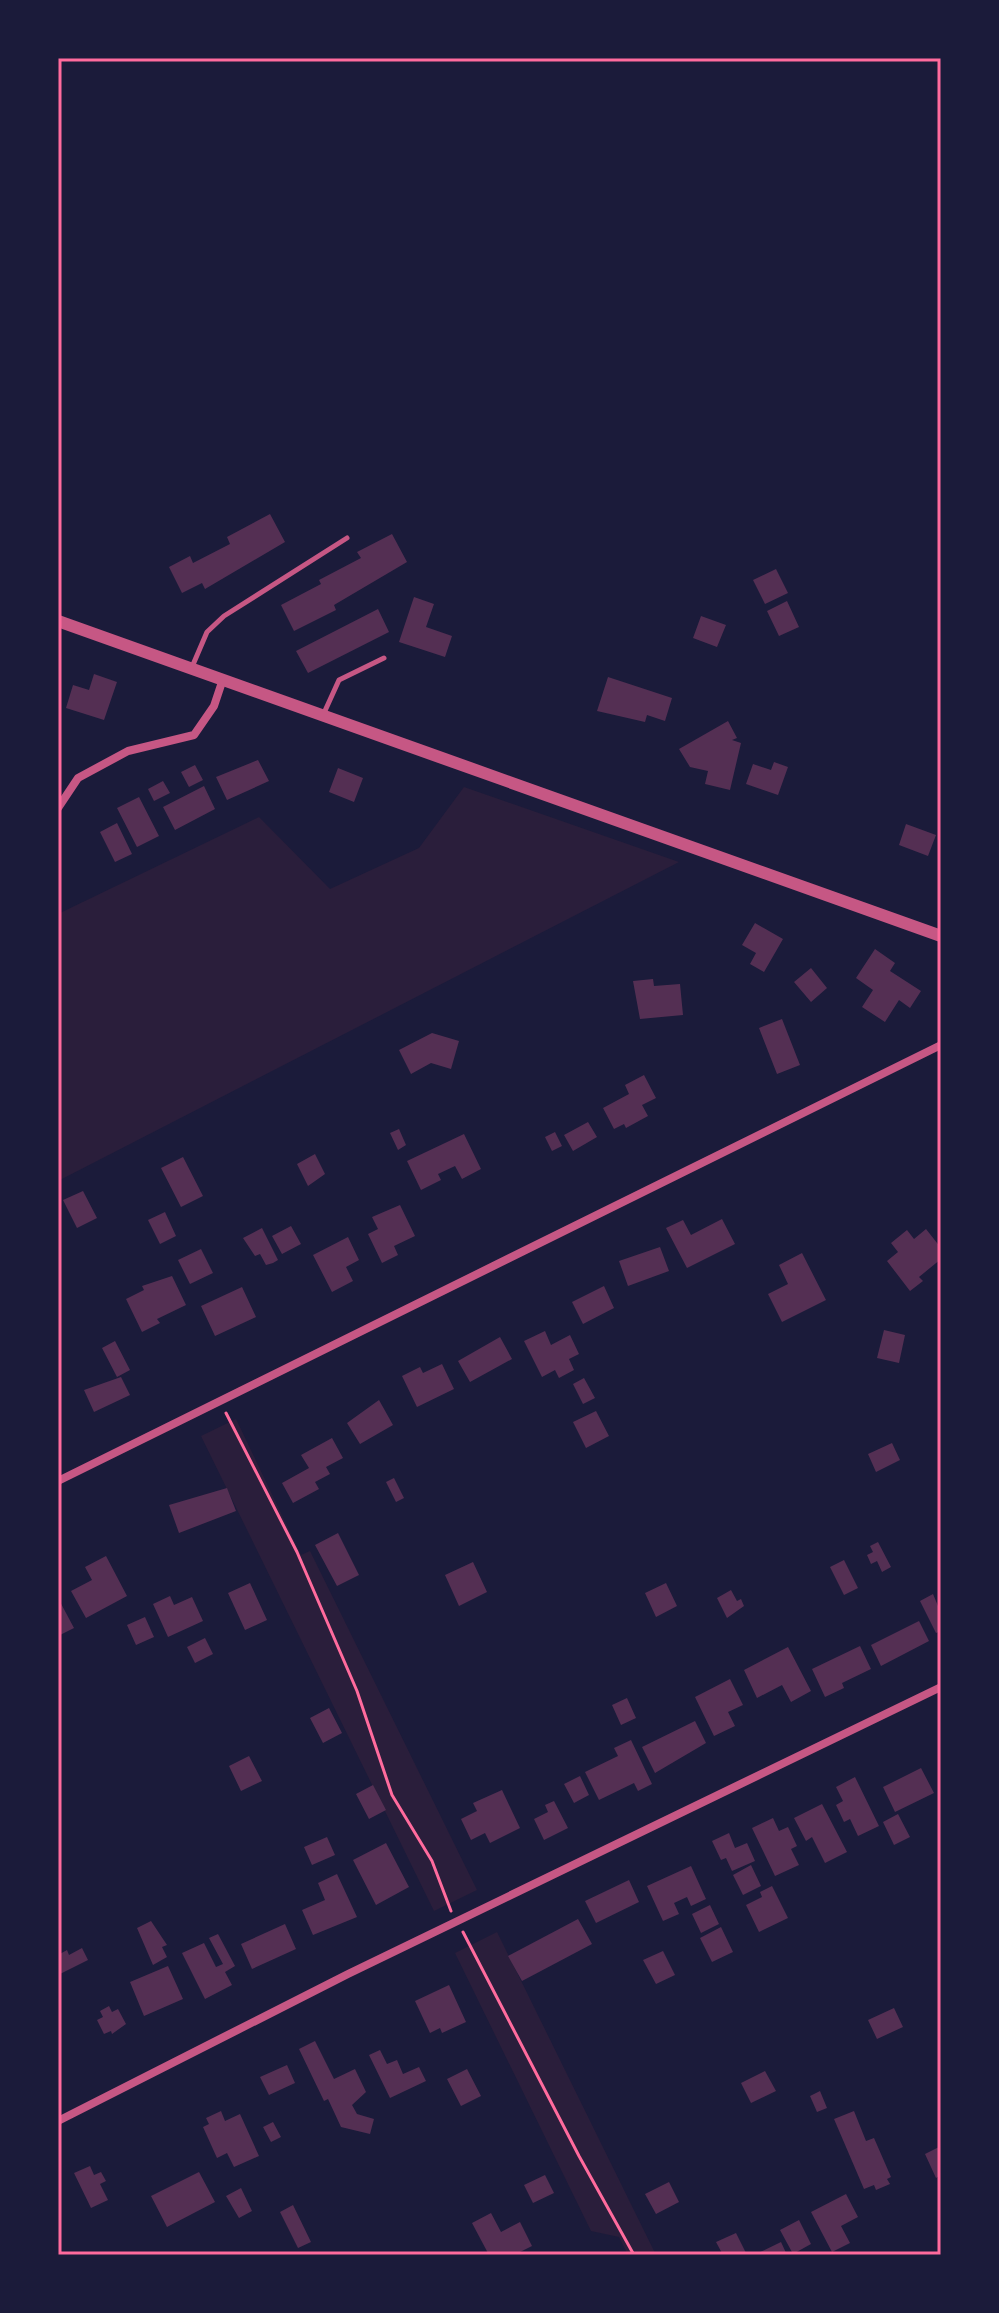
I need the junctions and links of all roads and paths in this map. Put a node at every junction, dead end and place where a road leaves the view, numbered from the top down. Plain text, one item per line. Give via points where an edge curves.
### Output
1 (347, 538) dead end
2 (58, 621) edge
3 (384, 658) dead end
4 (191, 668) junction
5 (223, 679) junction
6 (323, 714) junction
7 (58, 808) edge
8 (941, 936) edge
9 (941, 1045) edge
10 (226, 1398) junction
11 (58, 1481) edge
12 (941, 1687) edge
13 (456, 1922) junction
14 (58, 2121) edge
15 (634, 2255) edge

1 - 4 lane via 224,616 207,632
2 - 4 street
3 - 6 lane via 339,680
4 - 5 street
5 - 6 street
5 - 7 street via 214,706 194,735 128,751 78,778
6 - 8 street
9 - 10 street
10 - 11 street
10 - 13 path via 226,1413 297,1552 357,1691 392,1795 432,1861
12 - 13 street
13 - 14 street
13 - 15 path

